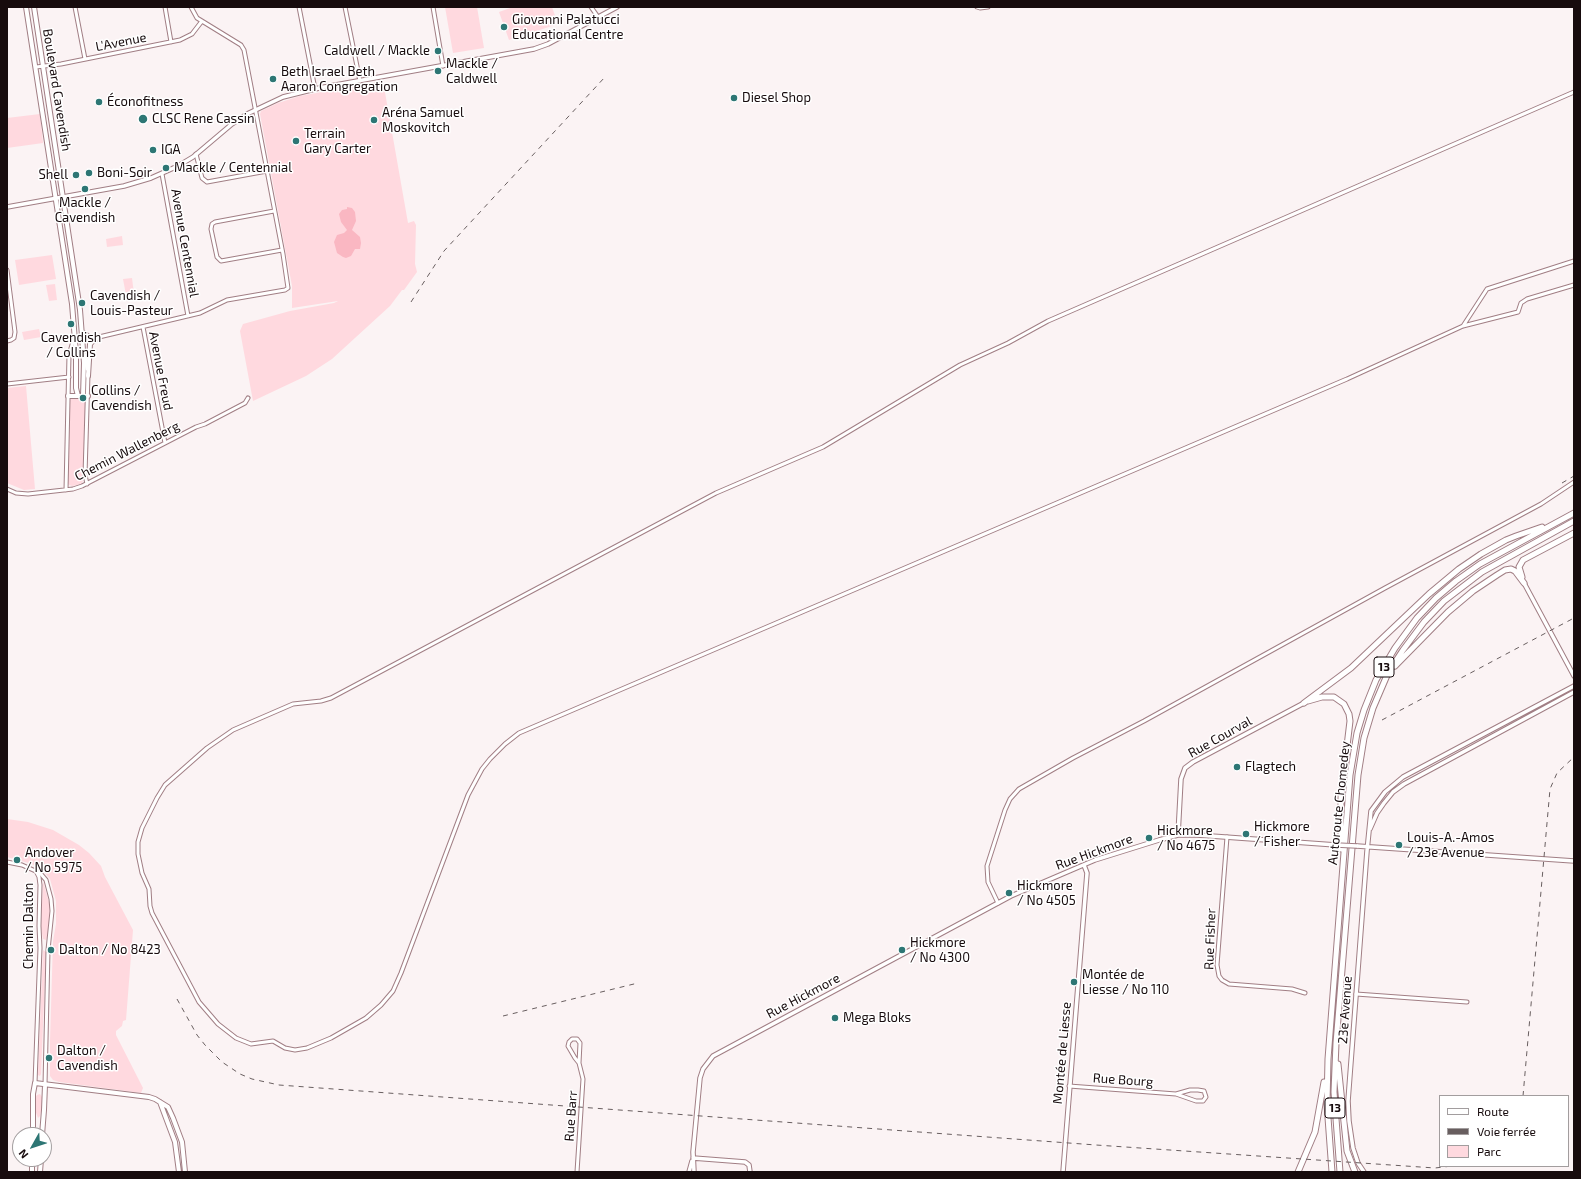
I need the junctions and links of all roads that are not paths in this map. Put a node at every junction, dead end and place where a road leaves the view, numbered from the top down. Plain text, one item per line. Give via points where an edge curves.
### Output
1 (26, 7) edge
2 (34, 7) edge
3 (75, 7) edge
4 (165, 7) edge
5 (191, 7) edge
6 (299, 7) edge
7 (345, 7) edge
8 (433, 7) edge
9 (591, 7) edge
10 (617, 7) edge
11 (977, 7) edge
12 (988, 7) edge
13 (598, 17) junction
14 (202, 21) junction
15 (171, 42) junction
16 (85, 59) junction
17 (43, 66) junction
18 (443, 66) junction
19 (36, 67) junction
20 (360, 80) junction
21 (315, 89) junction
22 (1574, 92) edge
23 (256, 109) junction
24 (196, 154) junction
25 (267, 171) junction
26 (162, 174) junction
27 (63, 197) junction
28 (56, 198) junction
29 (7, 207) edge
30 (274, 211) junction
31 (282, 250) junction
32 (1574, 261) edge
33 (7, 270) edge
34 (1574, 285) edge
35 (9, 301) edge
36 (188, 316) junction
37 (1463, 326) junction
38 (143, 327) junction
39 (82, 332) junction
40 (75, 336) junction
41 (99, 337) junction
42 (7, 341) edge
43 (82, 342) junction
44 (88, 376) junction
45 (69, 377) junction
46 (7, 384) edge
47 (68, 396) junction
48 (78, 396) junction
49 (85, 396) junction
50 (248, 398) dead end
51 (165, 443) junction
52 (1574, 482) edge
53 (87, 484) junction
54 (7, 489) edge
55 (66, 490) junction
56 (1574, 513) edge
57 (1574, 521) edge
58 (1554, 524) junction
59 (1574, 533) edge
60 (1524, 583) junction
61 (1388, 673) junction
62 (1574, 676) edge
63 (1574, 686) edge
64 (1574, 692) edge
65 (1304, 703) junction
66 (1369, 834) junction
67 (1178, 835) junction
68 (1227, 837) junction
69 (1367, 847) junction
70 (1574, 861) edge
71 (7, 862) edge
72 (1084, 865) junction
73 (35, 869) junction
74 (1341, 887) junction
75 (998, 903) junction
76 (1306, 993) dead end
77 (1356, 994) junction
78 (1466, 1002) dead end
79 (1336, 1043) junction
80 (1328, 1059) junction
81 (579, 1063) junction
82 (35, 1083) junction
83 (44, 1085) junction
84 (1069, 1086) junction
85 (1176, 1094) junction
86 (160, 1102) junction
87 (33, 1127) edge
88 (43, 1127) edge
89 (693, 1158) junction
90 (179, 1172) edge
91 (185, 1172) edge
92 (576, 1172) edge
93 (689, 1172) edge
94 (694, 1172) edge
95 (750, 1172) edge
96 (1062, 1172) edge
97 (1298, 1172) edge
98 (1332, 1172) edge
99 (1340, 1172) edge
100 (1355, 1172) edge
101 (1364, 1172) edge

1 - 19 main road, Boulevard Cavendish
2 - 17 main road, Boulevard Cavendish
3 - 16 street
4 - 15 street
5 - 14 street
6 - 21 street
7 - 20 street
8 - 18 street
9 - 13 street
10 - 13 street
11 - 12 street
13 - 18 street via 537,49
14 - 15 street, L'Avenue via 188,37
14 - 23 street via 243,47
15 - 16 street, L'Avenue
16 - 17 street, L'Avenue
17 - 19 street, L'Avenue
17 - 27 main road, Boulevard Cavendish
18 - 20 street
19 - 28 main road, Boulevard Cavendish
20 - 21 street
21 - 23 street via 283,96
22 - 37 street via 1048,322 960,366 835,441 716,493 331,698 293,704 233,730 207,748 165,785 142,828 138,854 140,868 149,889 152,913 199,1002 218,1024 236,1038 251,1044 273,1041 295,1050 331,1038 366,1018 392,991 468,795 490,759 519,733 1340,382
23 - 24 street via 232,124
23 - 25 street
24 - 25 street via 202,178 207,182
24 - 26 street
25 - 30 street
26 - 27 street via 127,186
26 - 36 street, Avenue Centennial
27 - 28 street
27 - 39 main road, Boulevard Cavendish
28 - 29 street
28 - 40 main road, Boulevard Cavendish
30 - 31 street
30 - 31 street via 213,224 217,257 221,261
31 - 36 street via 287,288 227,300 204,312
32 - 37 street via 1487,289
33 - 35 street
34 - 37 street via 1527,299 1521,303 1518,312
35 - 42 street via 14,338
36 - 38 street
38 - 41 street
38 - 51 street, Avenue Freud
39 - 41 main road via 89,337
39 - 43 main road, Boulevard Cavendish
40 - 45 street, Boulevard Cavendish via 70,353
40 - 48 main road, Boulevard Cavendish
41 - 44 main road via 90,343
43 - 44 street, Boulevard Cavendish
43 - 49 main road, Boulevard Cavendish
44 - 49 street, Boulevard Cavendish
45 - 46 street
45 - 47 street, Boulevard Cavendish
47 - 48 main road
47 - 55 street, Boulevard Cavendish
48 - 49 main road
49 - 53 street, Boulevard Cavendish
50 - 51 street, Chemin Wallenberg via 245,403
51 - 53 street, Chemin Wallenberg
52 - 75 street via 1541,504 1019,789 1006,806 987,866 988,882
53 - 55 street, Chemin Wallenberg
54 - 55 street, Chemin Wallenberg via 28,494
56 - 58 highway, Autoroute Chomedey / 13
57 - 61 highway, Autoroute Chomedey / 13 via 1497,563 1460,588 1420,627
58 - 65 highway via 1516,536 1459,569 1351,668
58 - 74 highway, Autoroute Chomedey / 13 via 1480,564 1452,585 1417,618 1386,663 1364,710 1354,748
59 - 60 highway via 1523,560 1520,569
60 - 61 highway via 1515,571 1510,569 1490,579 1441,618
60 - 62 street
61 - 79 highway, Autoroute Chomedey / 13 via 1370,718 1359,762
63 - 66 street via 1397,782 1385,792 1373,809 1370,815
64 - 66 street via 1404,784 1384,803 1375,816
65 - 67 street, Rue Courval via 1187,766 1182,772
65 - 74 highway via 1322,696 1334,697 1344,704 1349,714 1341,802
66 - 69 street, 23e Avenue
67 - 68 street, Rue Hickmore
67 - 72 street, Rue Hickmore
68 - 69 street, Rue Hickmore, bridge
68 - 76 street, Rue Fisher via 1217,965 1219,976 1229,984 1292,989
69 - 70 street, Rue Hickmore
69 - 77 street, 23e Avenue
71 - 73 street
72 - 75 street, Rue Hickmore
72 - 84 street, Montée de Liesse via 1087,873
73 - 82 street, Chemin Dalton via 40,885
73 - 83 street, Chemin Dalton via 46,880 52,906 48,950
74 - 80 highway, Autoroute Chomedey / 13
75 - 89 street, Rue Hickmore via 713,1056 703,1068 700,1078
77 - 78 street
77 - 101 street, 23e Avenue via 1348,1111 1355,1154
79 - 99 highway, Autoroute Chomedey / 13 via 1334,1092
79 - 100 highway via 1346,1148
80 - 97 highway via 1316,1132
80 - 98 highway, Autoroute Chomedey / 13 via 1327,1104
81 - 81 street, Rue Barr via 580,1044 578,1040 572,1039 568,1046
81 - 92 street, Rue Barr via 583,1082
82 - 83 main road
82 - 87 main road, Chemin Dalton via 32,1101
83 - 86 main road via 150,1097
83 - 88 main road, Chemin Dalton
84 - 85 street, Rue Bourg
84 - 96 street, Montée de Liesse
85 - 85 street, Rue Bourg via 1196,1101 1203,1101 1206,1097 1204,1091 1198,1090
86 - 90 main road via 175,1142
86 - 91 main road via 168,1109 178,1130 183,1147
89 - 93 street
89 - 94 street
89 - 95 street via 745,1162 749,1165

